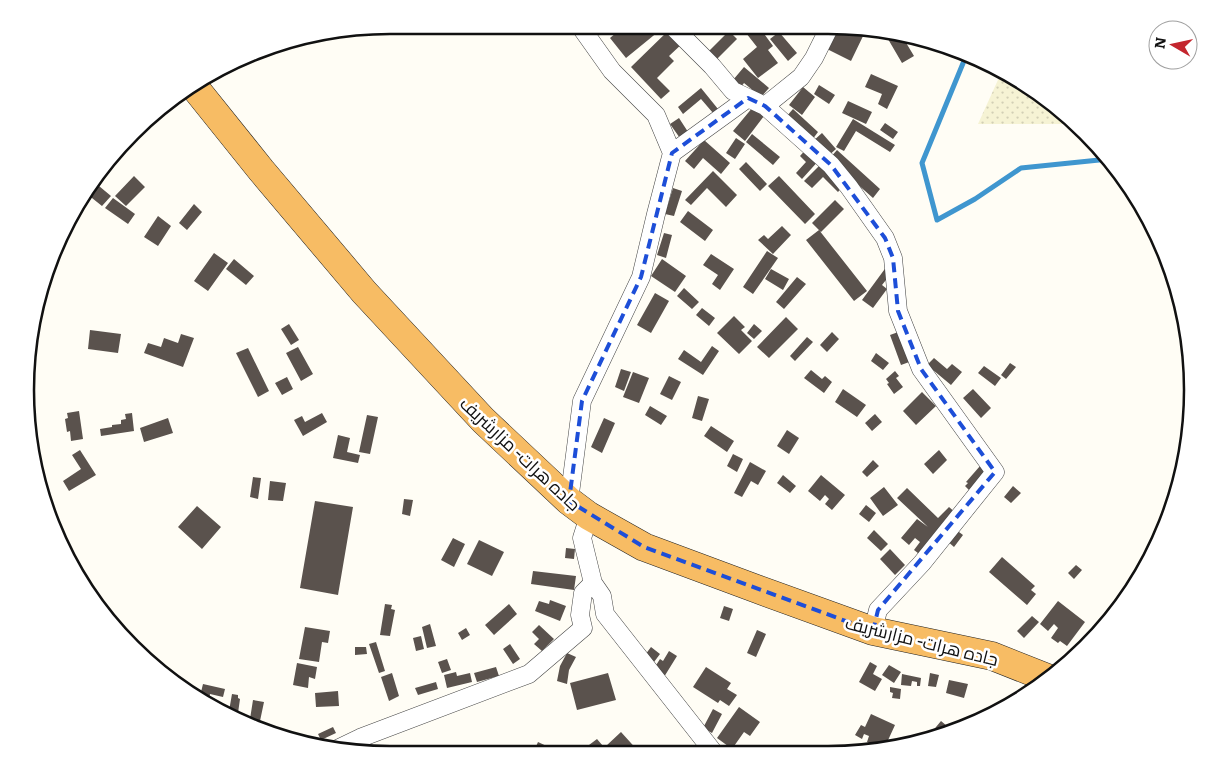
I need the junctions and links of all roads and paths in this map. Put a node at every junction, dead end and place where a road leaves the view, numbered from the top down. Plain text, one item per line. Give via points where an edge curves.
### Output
1 (586, 34) edge
2 (680, 34) edge
3 (826, 34) edge
4 (197, 91) edge
5 (748, 98) junction
6 (765, 106) junction
7 (672, 153) junction
8 (579, 509) junction
9 (593, 583) junction
10 (873, 631) junction
11 (1041, 676) edge
12 (349, 743) edge
13 (708, 746) edge

1 - 7 street via 612,72 656,115
2 - 5 street via 733,91
3 - 6 street via 801,77
4 - 8 highway, جاده هرات- مزارشریف via 364,292 483,420
5 - 6 street
5 - 7 street
6 - 10 street via 831,165 885,238 893,258 898,311 921,369 995,472 922,562 878,610
7 - 8 street via 641,277 582,401
8 - 9 street
8 - 10 highway, جاده هرات- مزارشریف via 644,547
9 - 12 street via 584,593 580,615 583,628 529,674
9 - 13 street via 602,596 605,614
10 - 11 highway, جاده هرات- مزارشریف via 992,656

